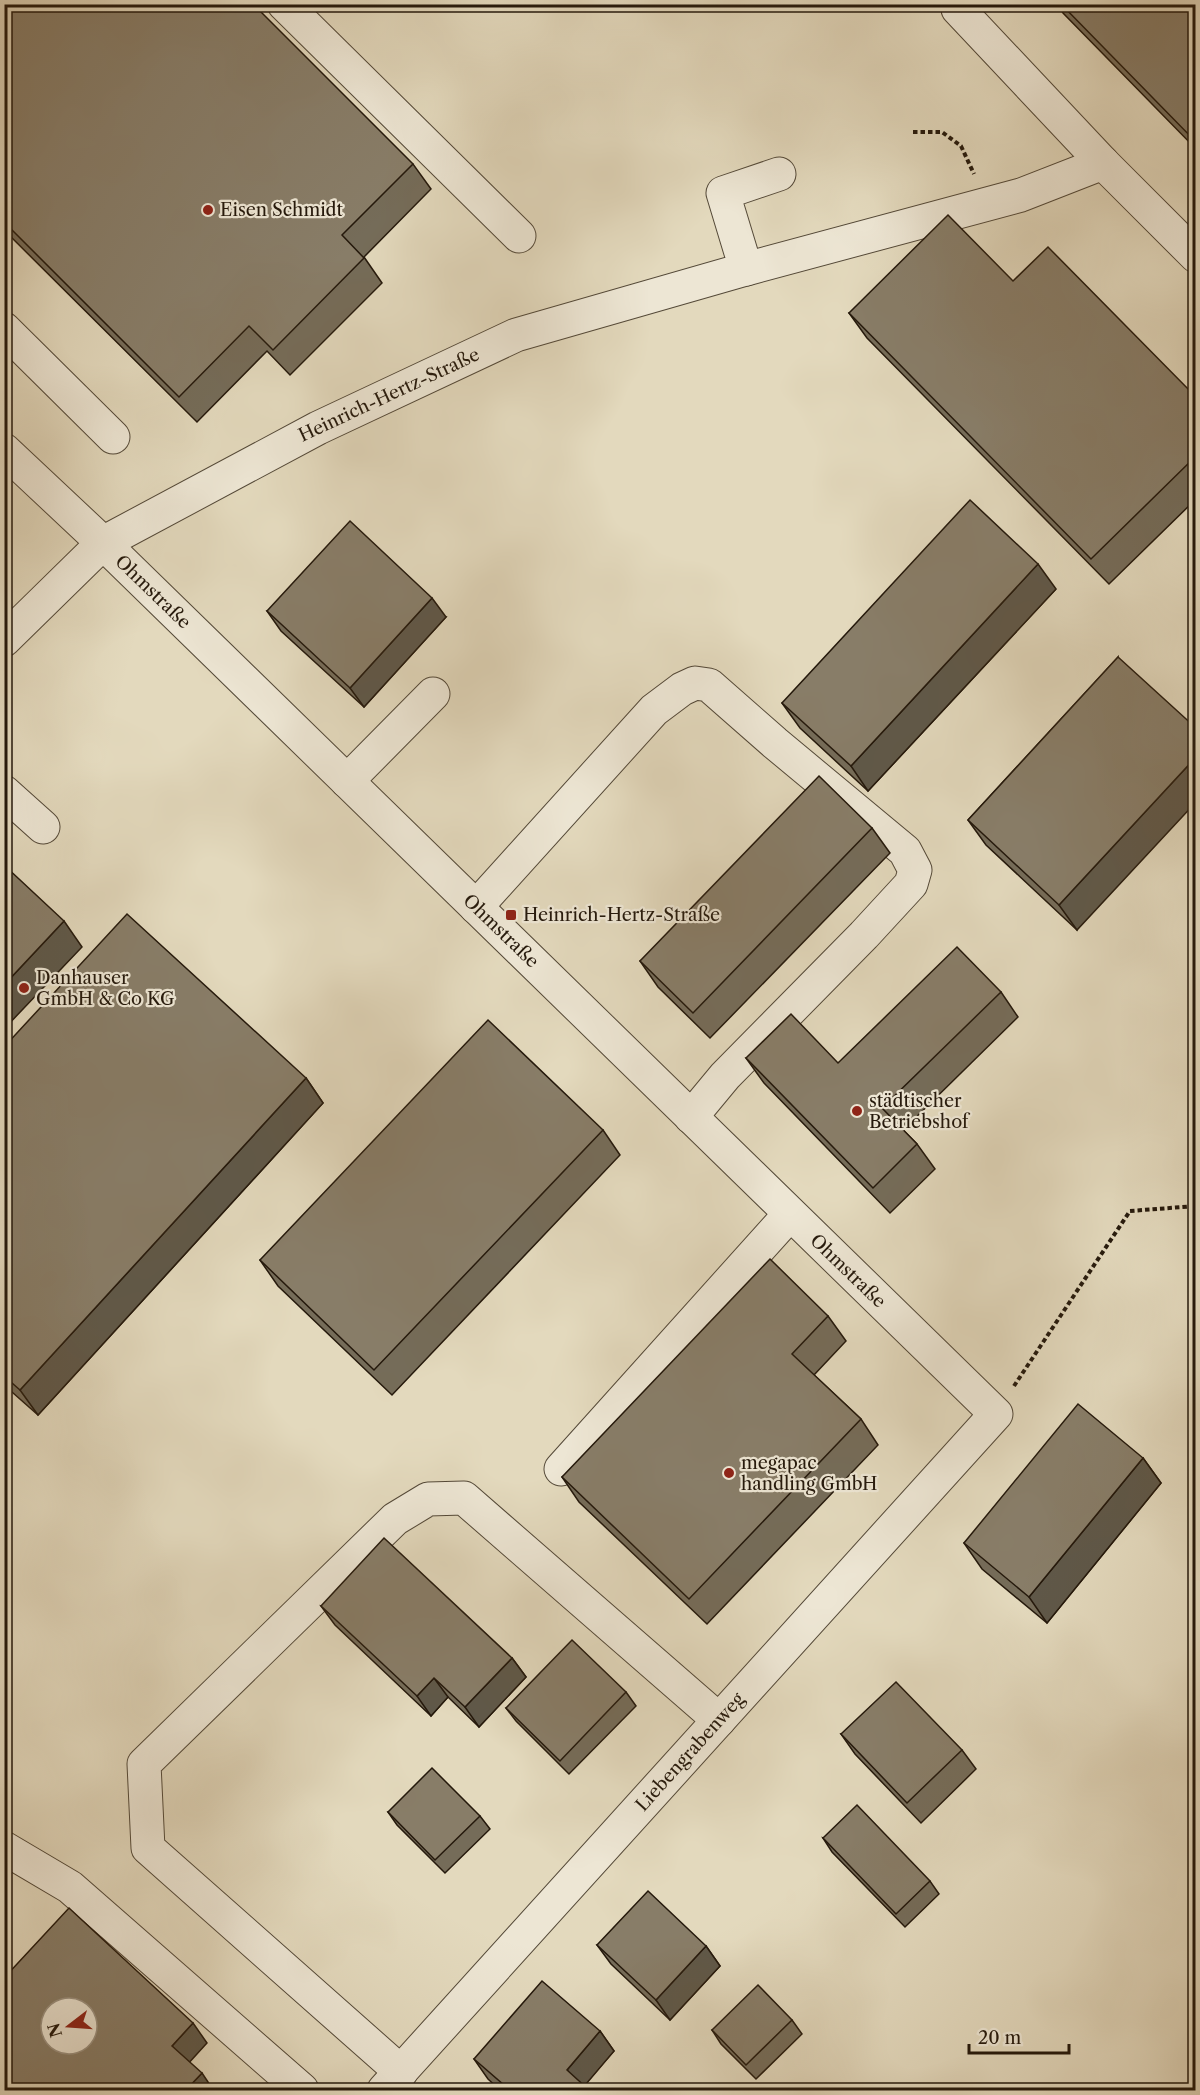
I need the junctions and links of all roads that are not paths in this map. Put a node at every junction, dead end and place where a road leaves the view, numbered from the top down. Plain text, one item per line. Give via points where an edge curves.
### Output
1 (284, 4) edge
2 (961, 4) edge
3 (1103, 163) junction
4 (779, 174) dead end
5 (519, 236) dead end
6 (1196, 256) edge
7 (746, 270) junction
8 (4, 329) edge
9 (113, 437) dead end
10 (4, 450) edge
11 (103, 543) junction
12 (4, 640) edge
13 (433, 694) dead end
14 (347, 781) junction
15 (4, 792) edge
16 (43, 827) dead end
17 (476, 907) junction
18 (691, 1117) junction
19 (790, 1214) junction
20 (996, 1414) joint
21 (561, 1469) dead end
22 (719, 1720) junction
23 (4, 1848) edge
24 (392, 2081) edge
25 (302, 2091) edge

1 - 5 street
2 - 3 street via 958,9
3 - 6 street
3 - 7 street, Heinrich-Hertz-Straße via 1021,195
4 - 7 street via 723,193
7 - 11 street, Heinrich-Hertz-Straße via 516,335 318,428
8 - 9 street
10 - 11 street, Ohmstraße
11 - 12 street, Heinrich-Hertz-Straße
11 - 14 street, Ohmstraße
13 - 14 street
14 - 17 street, Ohmstraße
15 - 16 street
17 - 18 street, Ohmstraße
17 - 18 street via 654,710 695,683 709,685 905,851 915,870 911,885 725,1076
18 - 19 street, Ohmstraße
19 - 20 street, Ohmstraße
19 - 21 street
20 - 22 street, Liebengrabenweg
22 - 24 street, Liebengrabenweg
22 - 24 street via 464,1498 428,1499 396,1519 144,1764 148,1848
23 - 25 street via 70,1887

